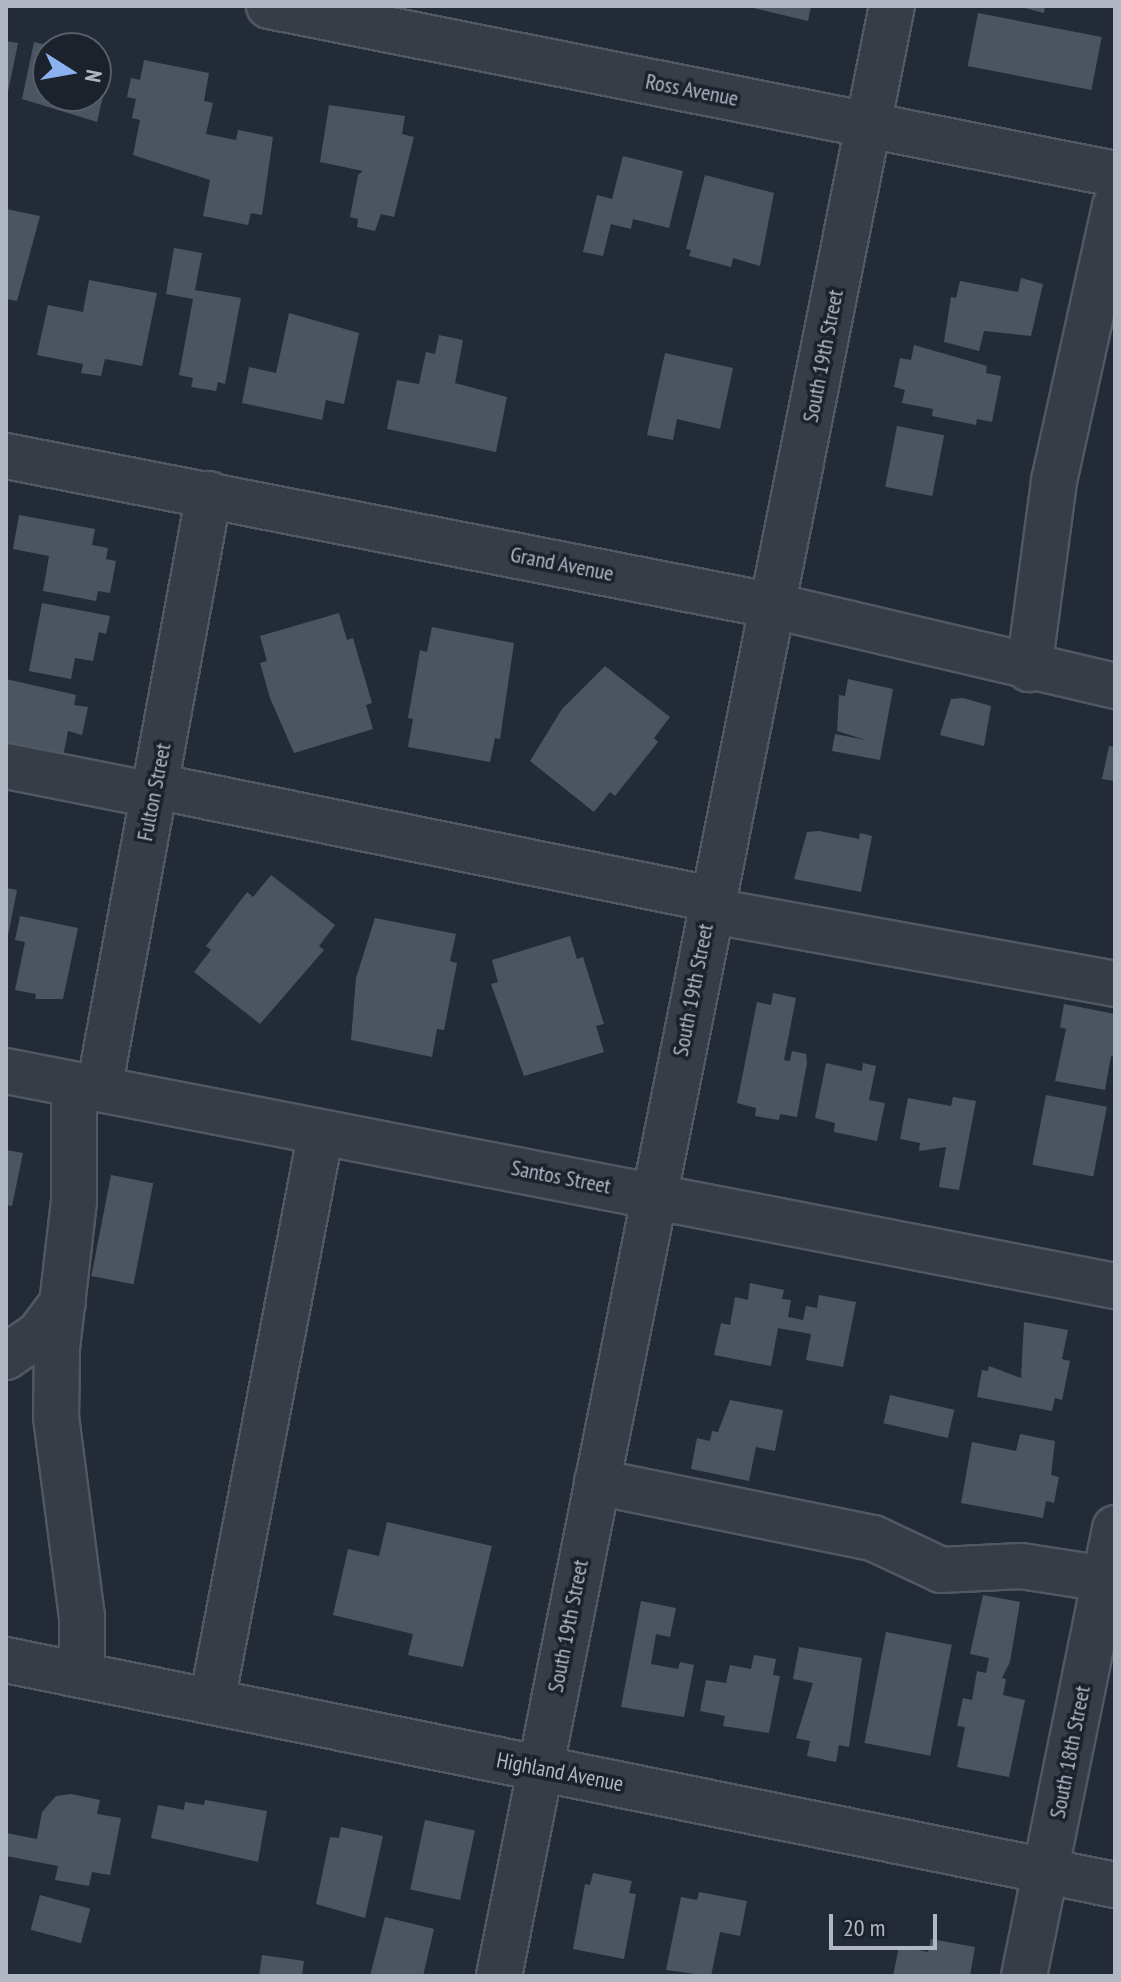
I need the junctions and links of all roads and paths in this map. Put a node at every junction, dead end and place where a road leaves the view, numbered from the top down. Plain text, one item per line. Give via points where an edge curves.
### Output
1 (269, 6) edge
2 (892, 6) edge
3 (868, 125) junction
4 (1115, 174) edge
5 (1115, 206) edge
6 (6, 456) edge
7 (209, 494) junction
8 (774, 606) junction
9 (1029, 669) junction
10 (1115, 686) edge
11 (6, 766) edge
12 (154, 790) junction
13 (710, 904) junction
14 (1115, 984) edge
15 (6, 1071) edge
16 (87, 1087) junction
17 (321, 1132) junction
18 (652, 1194) junction
19 (1115, 1286) edge
20 (63, 1302) junction
21 (6, 1357) edge
22 (597, 1482) junction
23 (1115, 1528) edge
24 (1105, 1579) junction
25 (6, 1660) edge
26 (82, 1675) junction
27 (212, 1701) junction
28 (540, 1768) junction
29 (1047, 1871) junction
30 (1115, 1885) edge
31 (499, 1976) edge
32 (1024, 1976) edge

1 - 3 street, Ross Avenue
2 - 3 street, South 19th Street
3 - 4 street, Ross Avenue
3 - 8 street, South 19th Street
5 - 9 street via 1054,481
6 - 7 street, Grand Avenue
7 - 8 street, Grand Avenue
7 - 12 street, Fulton Street
8 - 9 street, Grand Avenue
8 - 13 street, South 19th Street
9 - 10 street, Grand Avenue
11 - 12 street
12 - 13 street
12 - 16 street, Fulton Street
13 - 14 street
13 - 18 street, South 19th Street
15 - 16 street, Santos Street
16 - 17 street, Santos Street
16 - 20 street, Fulton Street
17 - 18 street, Santos Street
17 - 27 street
18 - 19 street, Santos Street
18 - 22 street, South 19th Street
20 - 21 street via 39,1334
20 - 26 street, Fulton Street via 56,1417 82,1617
22 - 24 street via 873,1538 941,1570 1021,1566
22 - 28 street, South 19th Street
23 - 24 street, South 18th Street
24 - 29 street, South 18th Street
25 - 26 street, Highland Avenue
26 - 27 street, Highland Avenue
27 - 28 street, Highland Avenue
28 - 29 street, Highland Avenue
28 - 31 street, South 19th Street
29 - 30 street, Highland Avenue
29 - 32 street, South 18th Street

